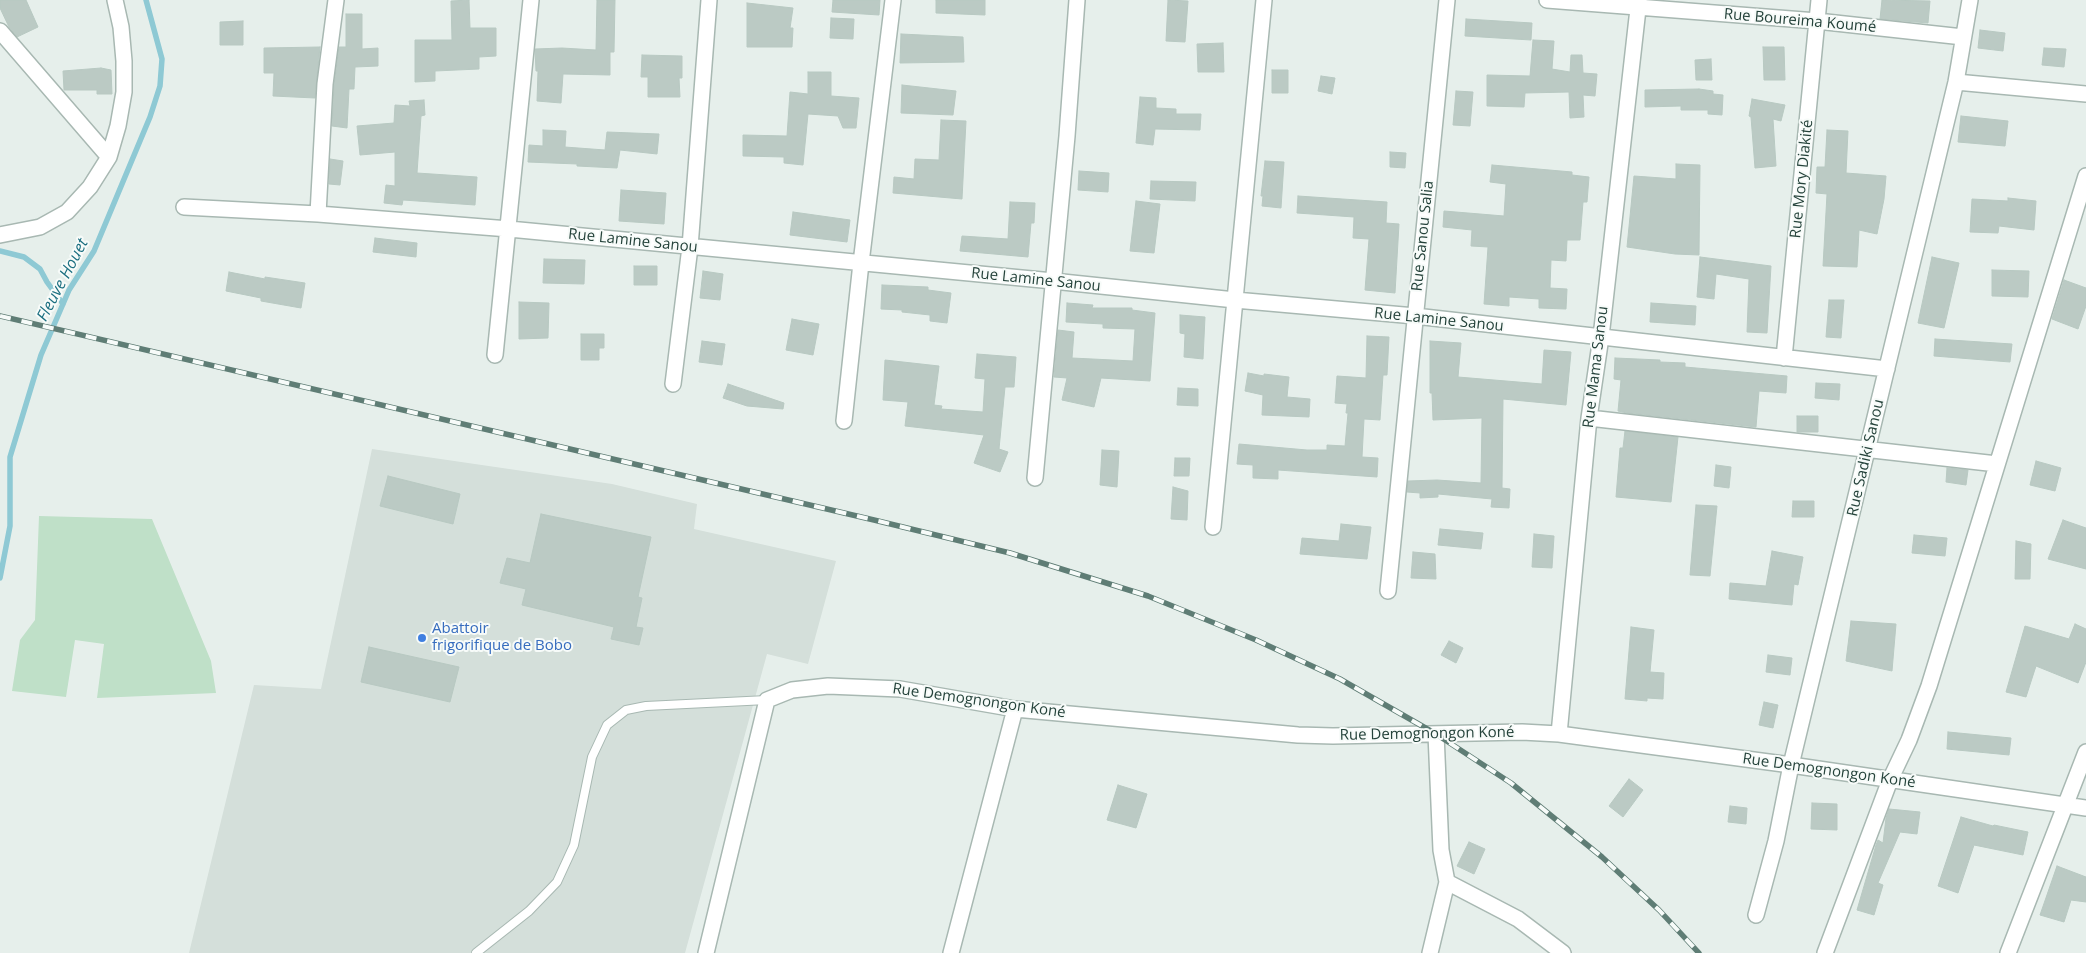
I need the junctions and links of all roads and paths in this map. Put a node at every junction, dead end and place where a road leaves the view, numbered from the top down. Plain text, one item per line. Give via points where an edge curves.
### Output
1 (115, 0) edge
2 (336, 0) edge
3 (531, 0) edge
4 (709, 0) edge
5 (893, 0) edge
6 (1077, 0) edge
7 (1264, 0) edge
8 (1448, 0) edge
9 (1546, 0) edge
10 (1819, 0) edge
11 (1970, 0) edge
12 (1638, 4) edge
13 (1818, 21) junction
14 (0, 31) edge
15 (1963, 37) junction
16 (1956, 82) junction
17 (2086, 94) edge
18 (109, 157) junction
19 (2086, 176) edge
20 (184, 207) dead end
21 (318, 214) junction
22 (509, 229) junction
23 (0, 235) edge
24 (690, 247) junction
25 (861, 263) junction
26 (1053, 281) junction
27 (1234, 300) junction
28 (1415, 316) junction
29 (1601, 337) junction
30 (494, 355) dead end
31 (1784, 358) junction
32 (1887, 369) junction
33 (673, 384) dead end
34 (1589, 418) junction
35 (844, 421) dead end
36 (1868, 450) junction
37 (1997, 464) junction
38 (1035, 478) dead end
39 (1213, 526) dead end
40 (1388, 591) dead end
41 (767, 700) junction
42 (1015, 709) junction
43 (1436, 734) junction
44 (1559, 734) junction
45 (2086, 752) edge
46 (1791, 765) junction
47 (1890, 780) junction
48 (2066, 806) junction
49 (2086, 808) edge
50 (1447, 882) junction
51 (1756, 915) dead end
52 (476, 953) edge
53 (706, 953) edge
54 (951, 953) edge
55 (1430, 953) edge
56 (1562, 953) edge
57 (1825, 953) edge
58 (2008, 953) edge

1 - 18 street via 123,44 124,92
2 - 21 street via 325,84
3 - 22 street
4 - 24 street
5 - 25 street
6 - 26 street
7 - 27 street
8 - 28 street, Rue Sanou Salia
9 - 12 street, Rue Boureima Koumé
10 - 13 street, Rue Mory Diakité
11 - 15 street, Rue Sadiki Sanou
12 - 13 street, Rue Boureima Koumé
12 - 29 street, Rue Mama Sanou
13 - 15 street, Rue Boureima Koumé
13 - 31 street, Rue Mory Diakité
14 - 18 street
15 - 16 street, Rue Sadiki Sanou
16 - 17 street
16 - 32 street, Rue Sadiki Sanou
18 - 23 street via 90,187 67,212 40,227
19 - 37 street
20 - 21 street, Rue Lamine Sanou
21 - 22 street, Rue Lamine Sanou
22 - 24 street, Rue Lamine Sanou
22 - 30 street
24 - 25 street, Rue Lamine Sanou
24 - 33 street
25 - 26 street, Rue Lamine Sanou
25 - 35 street
26 - 27 street, Rue Lamine Sanou
26 - 38 street
27 - 28 street, Rue Lamine Sanou
27 - 39 street
28 - 29 street, Rue Lamine Sanou
28 - 40 street, Rue Sanou Salia
29 - 31 street, Rue Lamine Sanou
29 - 34 street, Rue Mama Sanou
31 - 32 street, Rue Lamine Sanou
32 - 36 street, Rue Sadiki Sanou
34 - 36 street
34 - 44 street, Rue Mama Sanou
36 - 37 street
36 - 46 street, Rue Sadiki Sanou
37 - 47 street via 1923,704
41 - 42 street, Rue Demognongon Koné via 792,690 862,686 900,689
41 - 52 lane via 646,706 626,710 607,725 592,757 574,845 557,882 529,911
41 - 53 street
42 - 43 street, Rue Demognongon Koné via 1298,735
42 - 54 street
43 - 44 street, Rue Demognongon Koné
43 - 50 street via 1441,850
44 - 46 street, Rue Demognongon Koné
45 - 48 street
46 - 47 street, Rue Demognongon Koné
46 - 51 street, Rue Sadiki Sanou via 1776,841
47 - 48 street, Rue Demognongon Koné
47 - 57 street
48 - 49 street, Rue Demognongon Koné
48 - 58 street
50 - 55 street
50 - 56 street via 1518,919

